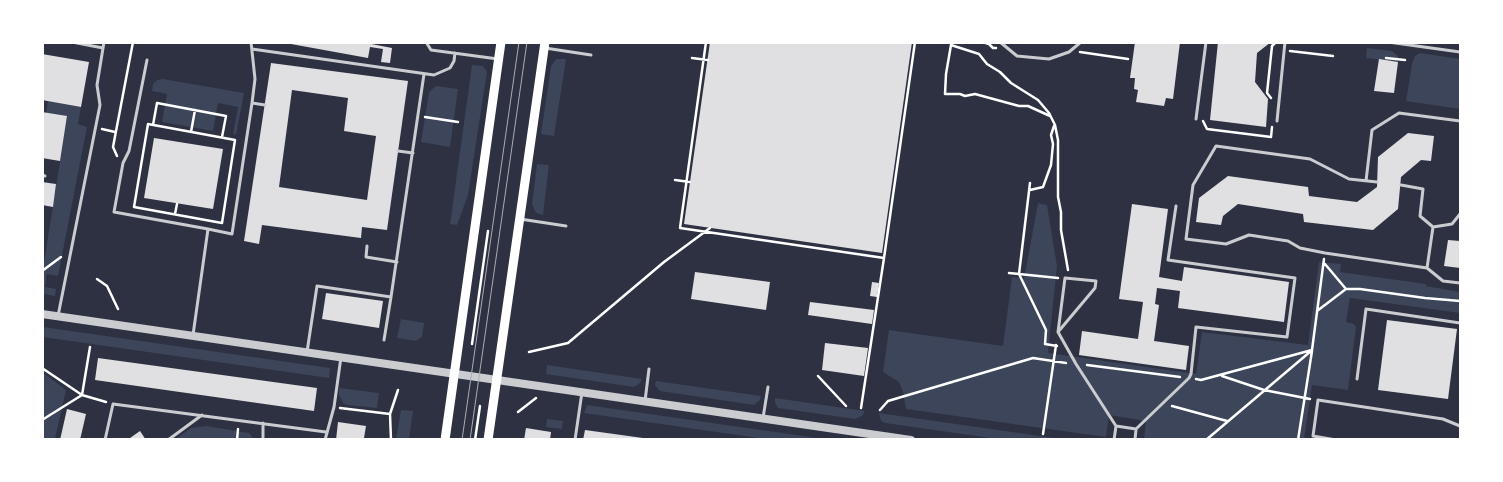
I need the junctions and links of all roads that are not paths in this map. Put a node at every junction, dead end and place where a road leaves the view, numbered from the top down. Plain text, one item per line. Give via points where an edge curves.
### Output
1 (72, 42) edge
2 (104, 42) edge
3 (251, 42) edge
4 (426, 42) edge
5 (501, 42) edge
6 (1000, 42) edge
7 (1081, 42) edge
8 (1206, 42) edge
9 (1286, 42) edge
10 (1388, 42) edge
11 (545, 45) edge
12 (103, 48) junction
13 (252, 49) junction
14 (1460, 52) edge
15 (455, 53) junction
16 (591, 55) dead end
17 (147, 60) dead end
18 (498, 60) junction
19 (424, 74) junction
20 (252, 103) junction
21 (265, 105) dead end
22 (1196, 118) dead end
23 (1460, 120) edge
24 (1277, 122) dead end
25 (398, 151) dead end
26 (413, 153) junction
27 (1366, 181) junction
28 (1377, 182) dead end
29 (1401, 185) dead end
30 (1176, 206) dead end
31 (1460, 214) edge
32 (520, 219) junction
33 (566, 226) dead end
34 (1433, 227) junction
35 (208, 229) junction
36 (367, 246) dead end
37 (397, 262) junction
38 (1427, 268) junction
39 (1460, 283) edge
40 (391, 297) junction
41 (42, 314) edge
42 (58, 316) junction
43 (1460, 323) edge
44 (1058, 332) junction
45 (192, 336) junction
46 (384, 340) dead end
47 (307, 352) junction
48 (341, 357) junction
49 (649, 369) dead end
50 (454, 373) junction
51 (496, 380) junction
52 (1357, 380) dead end
53 (768, 387) dead end
54 (582, 392) junction
55 (645, 401) junction
56 (202, 415) junction
57 (764, 418) junction
58 (263, 423) junction
59 (1116, 426) junction
60 (1460, 426) edge
61 (1136, 429) junction
62 (326, 432) junction
63 (105, 440) edge
64 (168, 440) edge
65 (263, 440) edge
66 (325, 440) edge
67 (445, 440) edge
68 (488, 440) edge
69 (575, 440) edge
70 (911, 440) edge
71 (1114, 440) edge
72 (1135, 440) edge
73 (1336, 440) edge

1 - 12 lane
2 - 12 lane
3 - 13 lane
4 - 15 lane via 431,50
5 - 18 main road
6 - 7 lane via 1017,56 1036,59 1060,56
8 - 22 lane
9 - 24 lane
10 - 14 lane
11 - 16 lane
11 - 32 main road
12 - 42 lane via 97,85 100,105
13 - 19 lane
13 - 20 lane via 255,79
15 - 18 lane
15 - 19 lane via 450,68 434,75
17 - 35 lane via 114,212
18 - 50 main road
19 - 26 lane
20 - 21 lane
20 - 35 lane via 232,234
23 - 27 lane via 1399,112 1372,130
25 - 26 lane
26 - 37 lane
27 - 28 lane
27 - 38 lane via 1349,179 1310,159 1216,146 1194,185 1186,239 1226,244 1249,236 1288,242 1325,253
29 - 34 lane via 1423,189 1420,216
30 - 61 lane via 1168,260 1296,278 1286,337 1196,326 1189,378
31 - 34 lane via 1452,224
32 - 33 lane
32 - 51 main road
34 - 38 lane
35 - 45 lane
36 - 37 lane via 366,257
37 - 40 lane
38 - 39 lane via 1443,281
40 - 46 lane
40 - 47 lane via 317,286
41 - 42 street
42 - 45 street
43 - 52 lane via 1366,308
44 - 44 lane via 1095,288 1096,282 1065,278
44 - 59 lane
45 - 47 street
47 - 48 street
48 - 50 street
48 - 62 lane via 334,407
49 - 55 lane
50 - 51 street
50 - 67 main road
51 - 54 street
51 - 68 main road
53 - 57 lane
54 - 55 street
54 - 69 lane
55 - 57 street
56 - 58 lane
56 - 63 lane via 113,404
56 - 64 lane
57 - 70 street
58 - 62 lane
58 - 65 lane
59 - 61 lane
59 - 71 lane
60 - 73 lane via 1443,419 1318,400 1313,436
61 - 72 lane
62 - 66 lane

